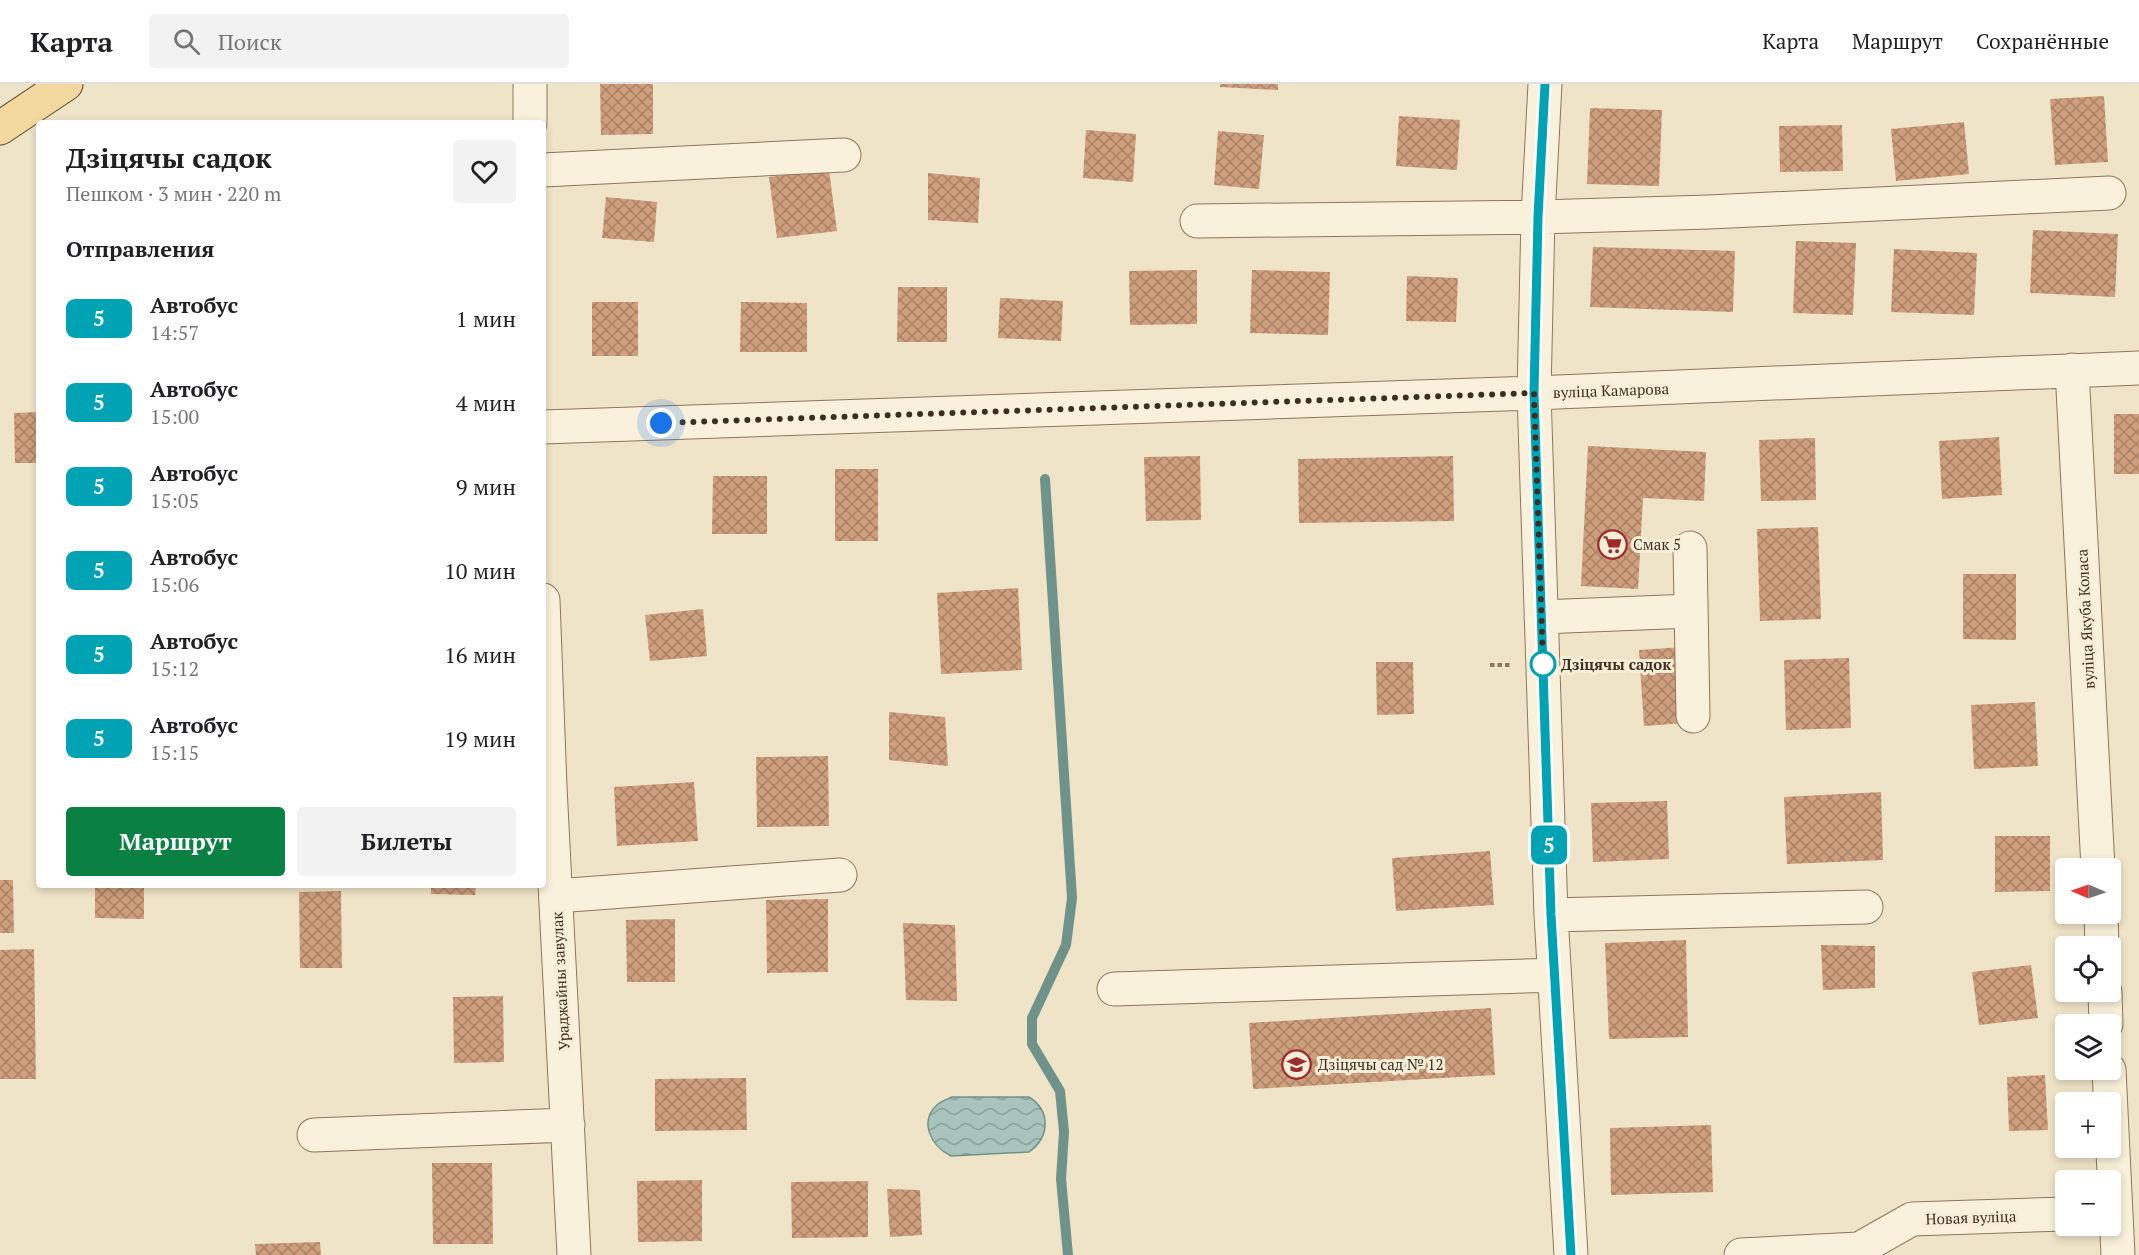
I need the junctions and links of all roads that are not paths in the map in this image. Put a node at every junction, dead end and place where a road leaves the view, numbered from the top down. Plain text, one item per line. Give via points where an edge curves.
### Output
1 (66, 84) edge
2 (530, 84) edge
3 (1545, 84) edge
4 (530, 120) edge
5 (0, 128) edge
6 (844, 155) dead end
7 (546, 170) edge
8 (2109, 193) dead end
9 (1538, 217) junction
10 (1197, 221) dead end
11 (2139, 368) edge
12 (2072, 370) junction
13 (1534, 393) junction
14 (546, 428) edge
15 (1690, 548) dead end
16 (1691, 610) junction
17 (1541, 617) junction
18 (1693, 716) dead end
19 (546, 740) edge
20 (547, 787) edge
21 (2097, 858) edge
22 (840, 875) dead end
23 (555, 896) junction
24 (1866, 907) dead end
25 (1551, 915) junction
26 (1554, 975) junction
27 (1114, 988) dead end
28 (2109, 1080) edge
29 (568, 1125) junction
30 (314, 1136) dead end
31 (2112, 1170) edge
32 (2055, 1214) edge
33 (2116, 1236) edge
34 (574, 1255) edge
35 (1571, 1255) edge
36 (1741, 1255) edge
37 (2118, 1255) edge

1 - 5 main road
2 - 4 street
3 - 9 street
6 - 7 street
8 - 9 street
9 - 10 street
9 - 13 street
11 - 12 street, вуліца Камарова
12 - 13 street, вуліца Камарова
12 - 21 street, вуліца Якуба Коласа
13 - 14 street, вуліца Камарова
13 - 17 street
15 - 16 street
16 - 17 street
16 - 18 street
17 - 25 street
19 - 20 street, Ураджайны завулак
20 - 23 street, Ураджайны завулак
22 - 23 street
23 - 29 street, Ураджайны завулак
24 - 25 street
25 - 26 street
26 - 27 street
26 - 35 street
28 - 31 street
29 - 30 street
29 - 34 street, Ураджайны завулак
32 - 36 street, Новая вуліца via 1912,1219 1859,1249
33 - 37 street

